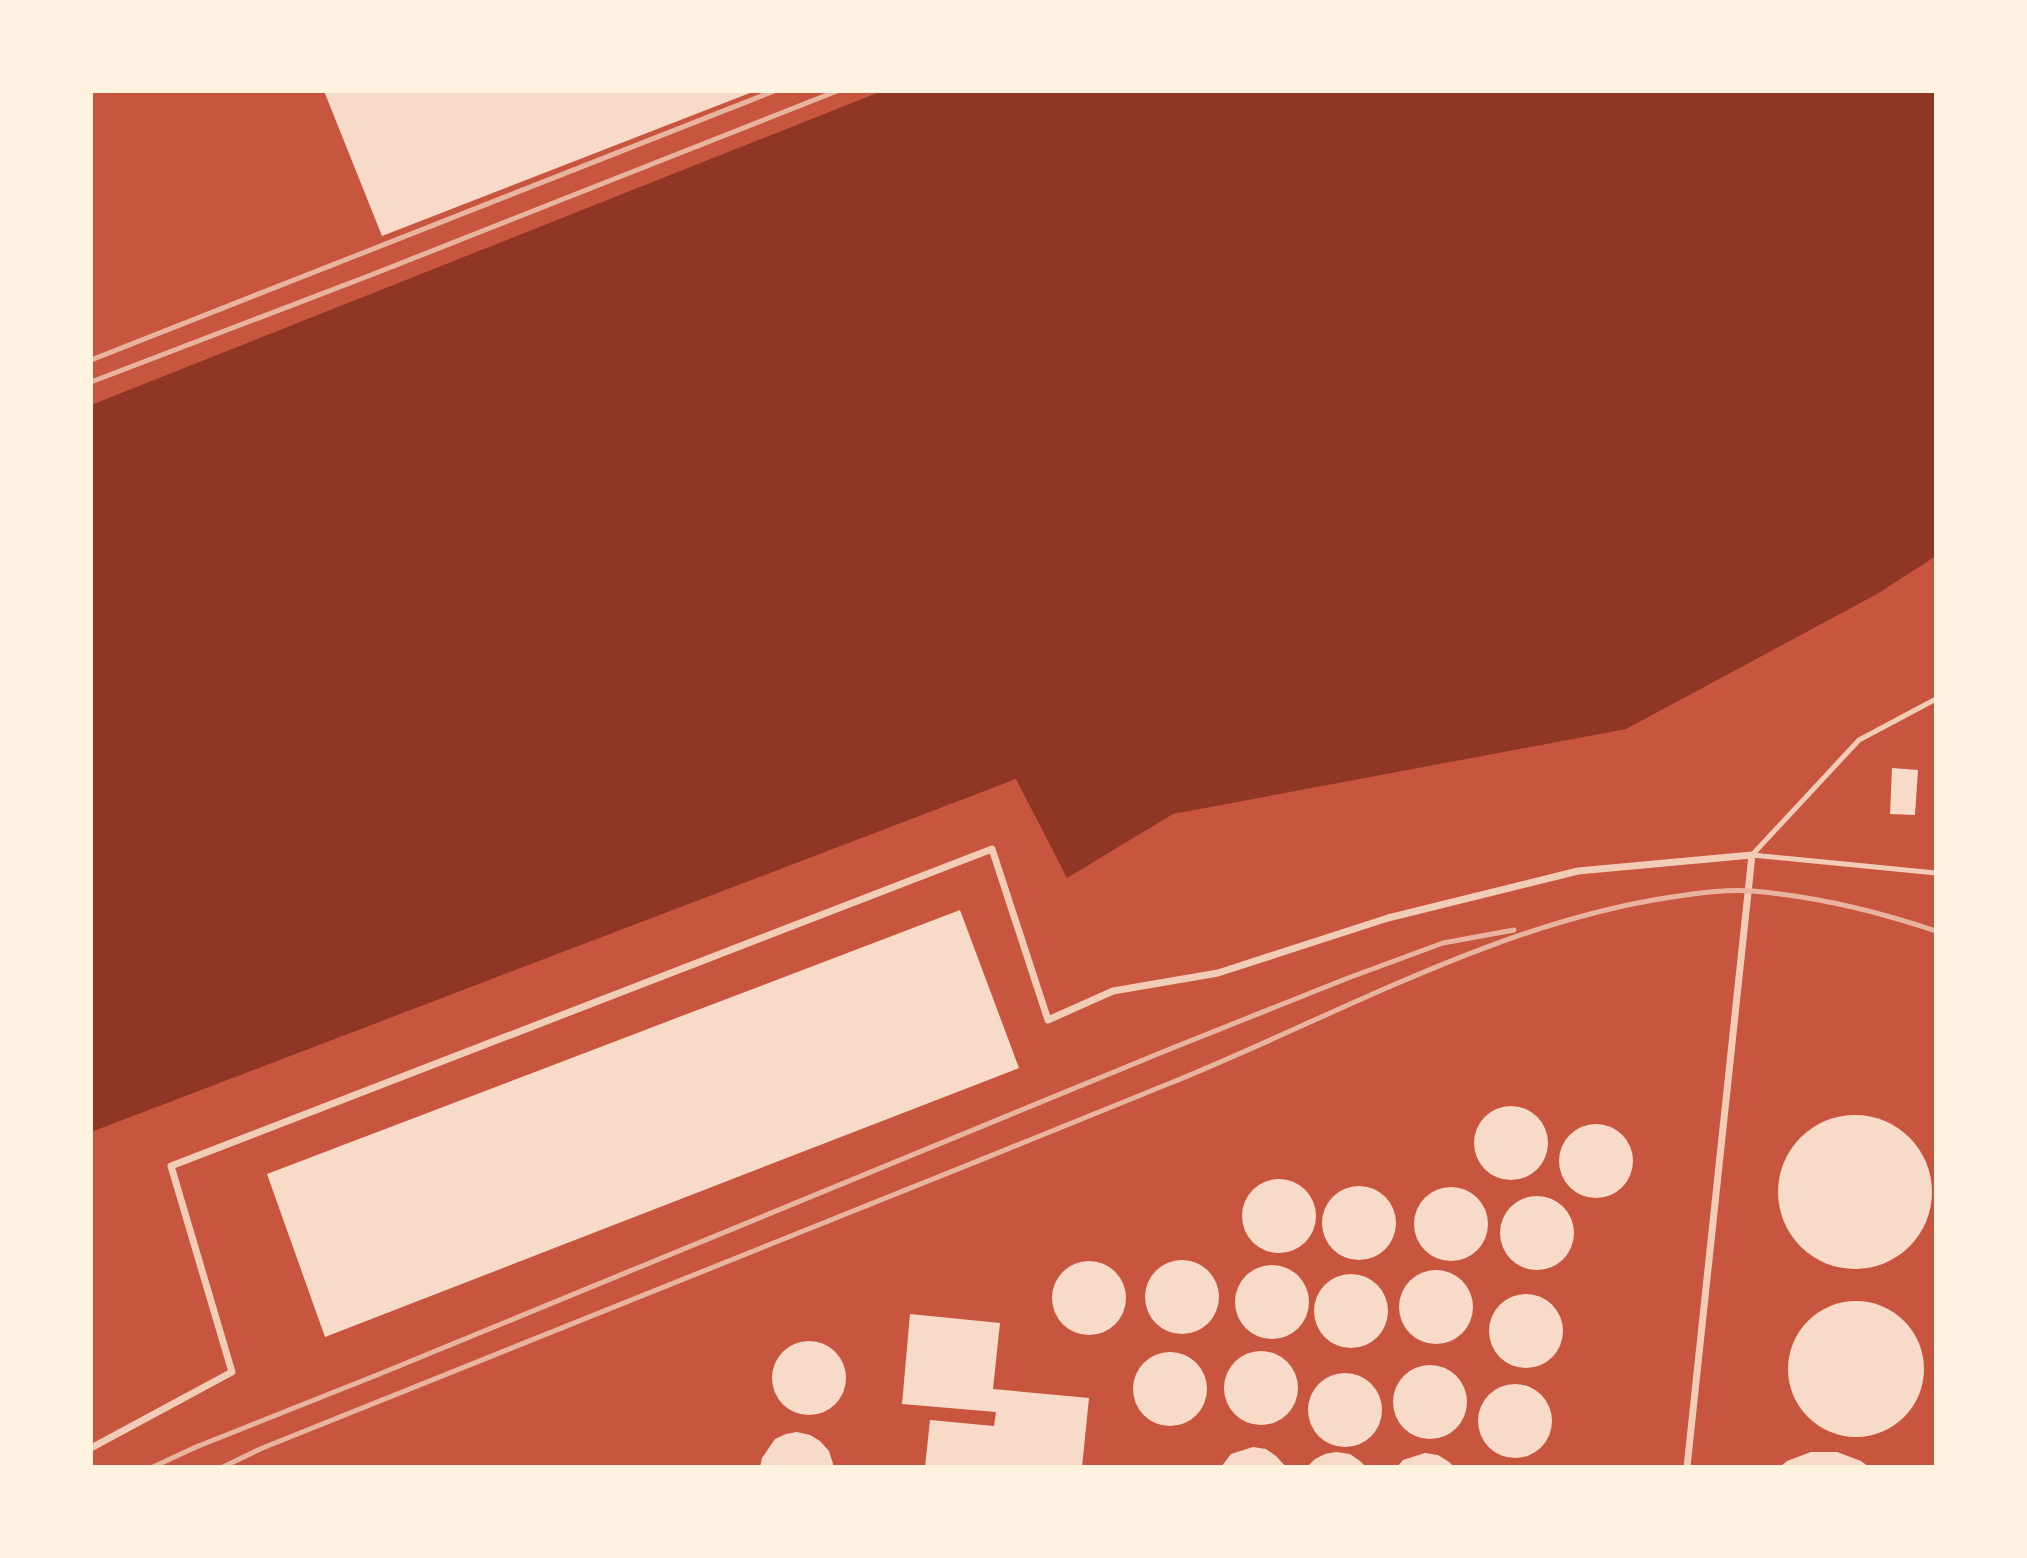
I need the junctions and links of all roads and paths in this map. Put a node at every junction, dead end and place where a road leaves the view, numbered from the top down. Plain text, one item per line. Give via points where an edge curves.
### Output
1 (1936, 699) edge
2 (1752, 855) junction
3 (1936, 873) edge
4 (91, 1448) edge
5 (1686, 1467) edge

1 - 2 lane via 1859,740
2 - 3 lane
2 - 4 street via 1578,871 1388,918 1217,973 1113,990 1048,1020 992,849 171,1166 232,1372
2 - 5 street

